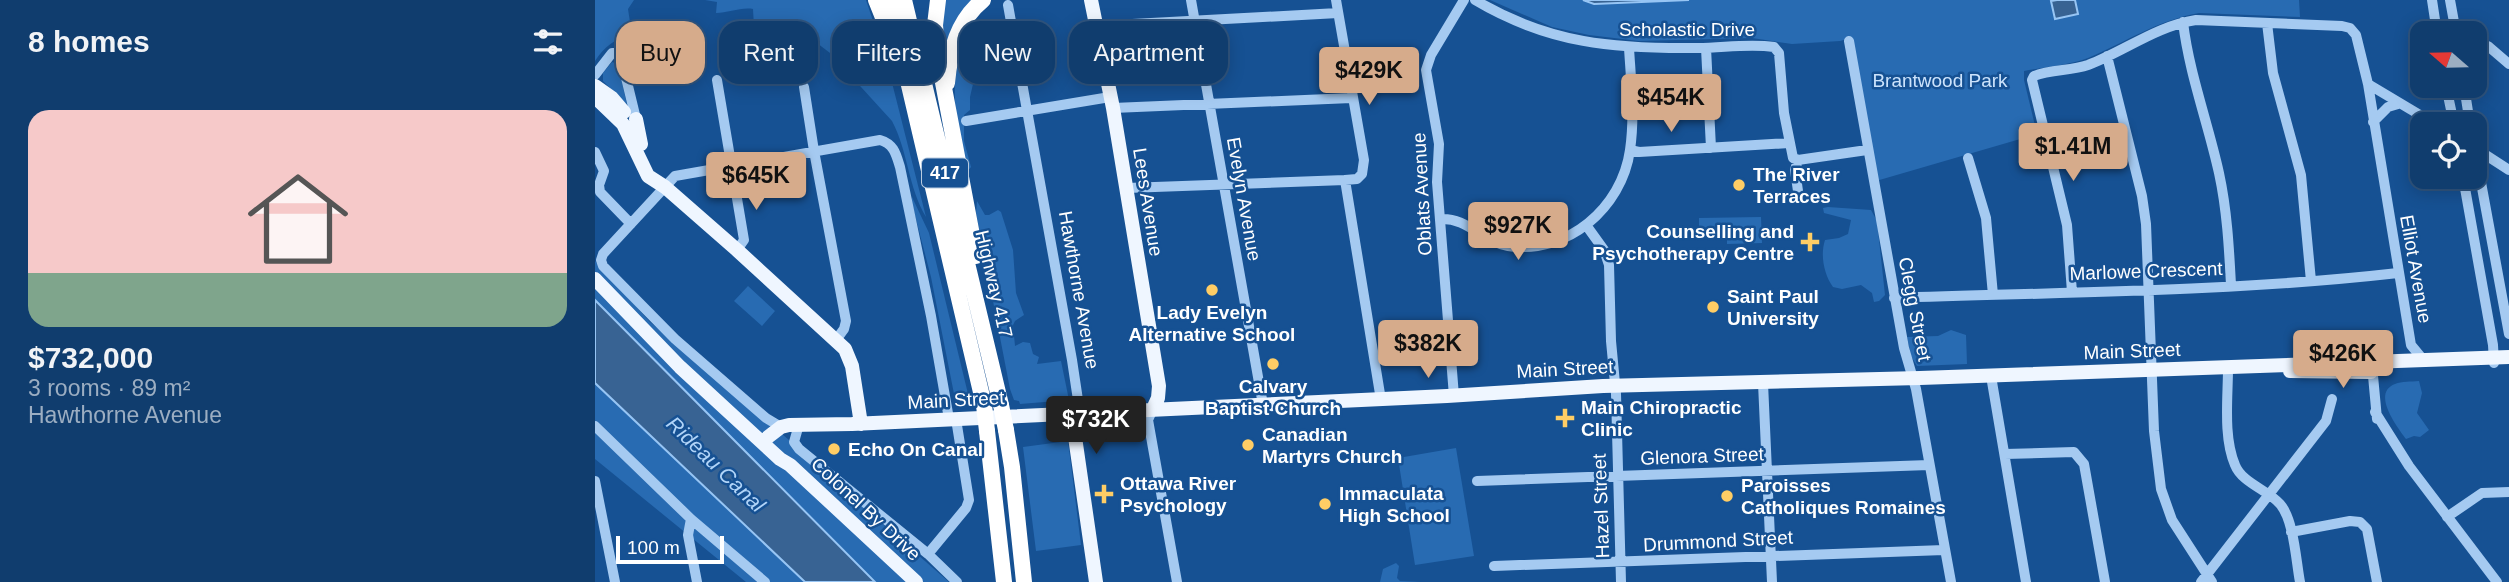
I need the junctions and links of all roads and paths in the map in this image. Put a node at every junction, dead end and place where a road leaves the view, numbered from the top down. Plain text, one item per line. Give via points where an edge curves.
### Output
1 (876, 0) edge
2 (889, 0) edge
3 (904, 0) edge
4 (938, 0) edge
5 (983, 0) edge
6 (1091, 0) edge
7 (1191, 0) edge
8 (1336, 0) edge
9 (1464, 0) edge
10 (1475, 0) edge
11 (2432, 0) edge
12 (2450, 0) edge
13 (1009, 5) dead end
14 (1338, 13) junction
15 (1094, 21) edge
16 (1195, 21) joint
17 (2435, 21) edge
18 (2453, 21) edge
19 (2183, 22) junction
20 (2267, 23) junction
21 (1849, 41) dead end
22 (2487, 46) edge
23 (1629, 48) junction
24 (1706, 48) junction
25 (2107, 56) junction
26 (2509, 64) edge
27 (595, 75) edge
28 (717, 80) dead end
29 (1108, 84) edge
30 (1206, 84) edge
31 (2368, 84) junction
32 (595, 86) edge
33 (804, 87) dead end
34 (595, 97) edge
35 (1351, 98) junction
36 (1112, 103) junction
37 (1209, 103) junction
38 (2398, 104) junction
39 (915, 109) junction
40 (1027, 111) junction
41 (2413, 112) edge
42 (948, 114) junction
43 (636, 119) joint
44 (966, 121) dead end
45 (2373, 122) junction
46 (1789, 143) junction
47 (641, 144) junction
48 (1711, 148) junction
49 (1630, 150) junction
50 (1867, 150) junction
51 (814, 151) junction
52 (595, 152) edge
53 (2487, 156) edge
54 (1968, 158) dead end
55 (1798, 160) junction
56 (732, 164) junction
57 (2509, 170) edge
58 (1345, 180) junction
59 (1224, 184) junction
60 (665, 187) junction
61 (1127, 188) junction
62 (2465, 189) edge
63 (2482, 189) edge
64 (1798, 191) dead end
65 (1440, 219) junction
66 (631, 224) junction
67 (1586, 225) junction
68 (737, 250) junction
69 (2399, 272) junction
70 (595, 279) edge
71 (2311, 281) junction
72 (2231, 285) junction
73 (2149, 290) junction
74 (2072, 292) junction
75 (1993, 295) junction
76 (1894, 298) junction
77 (2509, 334) edge
78 (836, 340) junction
79 (2411, 345) junction
80 (987, 346) junction
81 (2501, 360) edge
82 (2401, 362) junction
83 (2425, 362) junction
84 (2372, 367) junction
85 (2228, 368) junction
86 (2152, 370) junction
87 (1991, 376) junction
88 (1911, 378) junction
89 (1763, 383) junction
90 (1615, 386) junction
91 (1454, 396) junction
92 (2332, 399) dead end
93 (1381, 400) junction
94 (1263, 405) junction
95 (1153, 409) junction
96 (1075, 413) junction
97 (952, 419) junction
98 (861, 424) junction
99 (595, 426) edge
100 (781, 427) junction
101 (801, 427) junction
102 (770, 443) junction
103 (2005, 454) junction
104 (1929, 465) junction
105 (1767, 471) junction
106 (1618, 477) junction
107 (595, 481) edge
108 (1477, 481) dead end
109 (2509, 492) edge
110 (2268, 495) junction
111 (2447, 517) junction
112 (691, 519) junction
113 (2291, 532) junction
114 (1944, 550) junction
115 (928, 554) junction
116 (1771, 556) junction
117 (1620, 563) junction
118 (1494, 566) dead end
119 (2206, 579) edge
120 (615, 582) edge
121 (697, 582) edge
122 (765, 582) edge
123 (916, 582) edge
124 (957, 582) edge
125 (1004, 582) edge
126 (1024, 582) edge
127 (1096, 582) edge
128 (1177, 582) edge
129 (1621, 582) edge
130 (1772, 582) edge
131 (1951, 582) edge
132 (2026, 582) edge
133 (2105, 582) edge
134 (2299, 582) edge
135 (2377, 582) edge
136 (2497, 582) edge

1 - 39 highway
2 - 39 highway, 417
3 - 80 highway, Highway 417 / 417
4 - 42 highway via 936,40
5 - 42 highway via 965,19 953,46
6 - 15 main road, Lees Avenue
7 - 16 street, Evelyn Avenue
8 - 14 street
9 - 65 street, Oblats Avenue via 1426,70 1439,144
10 - 23 street, Scholastic Drive via 1543,32
11 - 17 street
12 - 18 street
13 - 40 street, Hawthorne Avenue
14 - 16 street
14 - 35 street
19 - 20 street
19 - 25 street
19 - 72 street via 2223,191
20 - 31 street, Elliot Avenue via 2350,28 2356,35
20 - 71 street via 2273,73 2301,175
21 - 50 street, Clegg Street
22 - 26 street
23 - 24 street, Scholastic Drive
23 - 49 street
24 - 46 street, Scholastic Drive via 1767,46 1779,52
24 - 48 street
25 - 73 street via 2142,196
25 - 74 street via 2086,66 2036,74 2032,80 2067,226
27 - 43 street via 611,53 620,53
28 - 56 street
29 - 36 main road, Lees Avenue
30 - 37 street, Evelyn Avenue
31 - 38 street
31 - 45 street, Elliot Avenue
32 - 47 main road via 621,108
33 - 51 street
34 - 60 main road via 622,124 646,173
35 - 37 street
35 - 58 street via 1364,167 1357,179
36 - 37 street
36 - 40 street
36 - 61 main road, Lees Avenue
37 - 59 street, Evelyn Avenue
38 - 41 street
38 - 45 street
39 - 125 highway, 417, bridge via 984,405
40 - 44 street
40 - 96 street, Hawthorne Avenue via 1073,367 1078,400
42 - 80 highway via 981,282
43 - 47 main road
45 - 69 street, Elliot Avenue
46 - 48 street
46 - 55 street
47 - 60 main road
48 - 49 street
49 - 67 street via 1615,192
50 - 55 street
50 - 76 street, Clegg Street
51 - 56 street
51 - 78 street via 846,321
51 - 97 street via 880,140 893,148
52 - 66 street via 604,171 600,192
53 - 57 street
54 - 75 street via 1986,218
55 - 64 street
56 - 60 street via 675,176
56 - 68 street via 744,240
58 - 59 street
58 - 93 street
59 - 61 street
59 - 94 street, Evelyn Avenue
60 - 66 street
60 - 68 main road
61 - 95 main road, Lees Avenue via 1159,386
62 - 81 street
63 - 77 street
65 - 67 street via 1457,220 1492,241 1517,247 1556,241
65 - 91 street, Oblats Avenue
66 - 100 street via 603,254 605,268 675,339
67 - 90 street, Hazel Street via 1609,264
68 - 78 main road
69 - 71 street, Marlowe Crescent
69 - 79 street, Elliot Avenue
70 - 102 main road, Colonel By Drive via 680,367
71 - 72 street, Marlowe Crescent
72 - 73 street, Marlowe Crescent
73 - 74 street, Marlowe Crescent
73 - 86 street
74 - 75 street, Marlowe Crescent
75 - 76 street, Marlowe Crescent
76 - 88 street, Clegg Street
78 - 98 main road via 851,359
79 - 82 street, Elliot Avenue
79 - 83 street, Elliot Avenue
80 - 126 highway, Highway 417 / 417, bridge via 1012,467
81 - 83 main road, Main Street
81 - 84 main road, Main Street
82 - 83 main road, Main Street
82 - 84 main road, Main Street
84 - 85 main road, Main Street via 2313,373
84 - 111 street via 2380,428
85 - 86 main road, Main Street
85 - 110 street via 2229,432 2235,465
86 - 87 main road, Main Street
86 - 119 street via 2161,489 2172,520
87 - 88 main road, Main Street
87 - 103 street
88 - 89 main road, Main Street
88 - 104 street, Clegg Street
89 - 90 main road, Main Street
89 - 105 street
90 - 91 main road, Main Street
90 - 106 street, Hazel Street
91 - 93 main road, Main Street
92 - 110 street via 2326,421
93 - 94 main road, Main Street
94 - 95 main road, Main Street
95 - 96 main road, Main Street
95 - 128 street via 1148,420
96 - 97 main road, Main Street
96 - 127 main road, Hawthorne Avenue
97 - 98 main road, Main Street
97 - 115 street via 969,500
98 - 101 main road, Main Street
99 - 112 street
100 - 101 main road, Main Street
100 - 102 main road
101 - 102 main road
101 - 115 street via 794,442 799,449
102 - 123 main road, Colonel By Drive
103 - 132 street
103 - 133 street via 2074,452 2080,456
104 - 105 street, Glenora Street
104 - 114 street, Clegg Street
105 - 106 street, Glenora Street
105 - 116 street
106 - 108 street, Glenora Street
106 - 117 street, Hazel Street
107 - 120 street
109 - 111 street via 2482,493
110 - 113 street via 2279,502
110 - 119 street
111 - 136 street
112 - 121 street via 688,535
112 - 122 street
113 - 134 street
113 - 135 street via 2360,522 2367,529
114 - 116 street, Drummond Street
114 - 131 street, Clegg Street
115 - 124 street
116 - 117 street, Drummond Street
116 - 130 street
117 - 118 street, Drummond Street
117 - 129 street, Hazel Street

